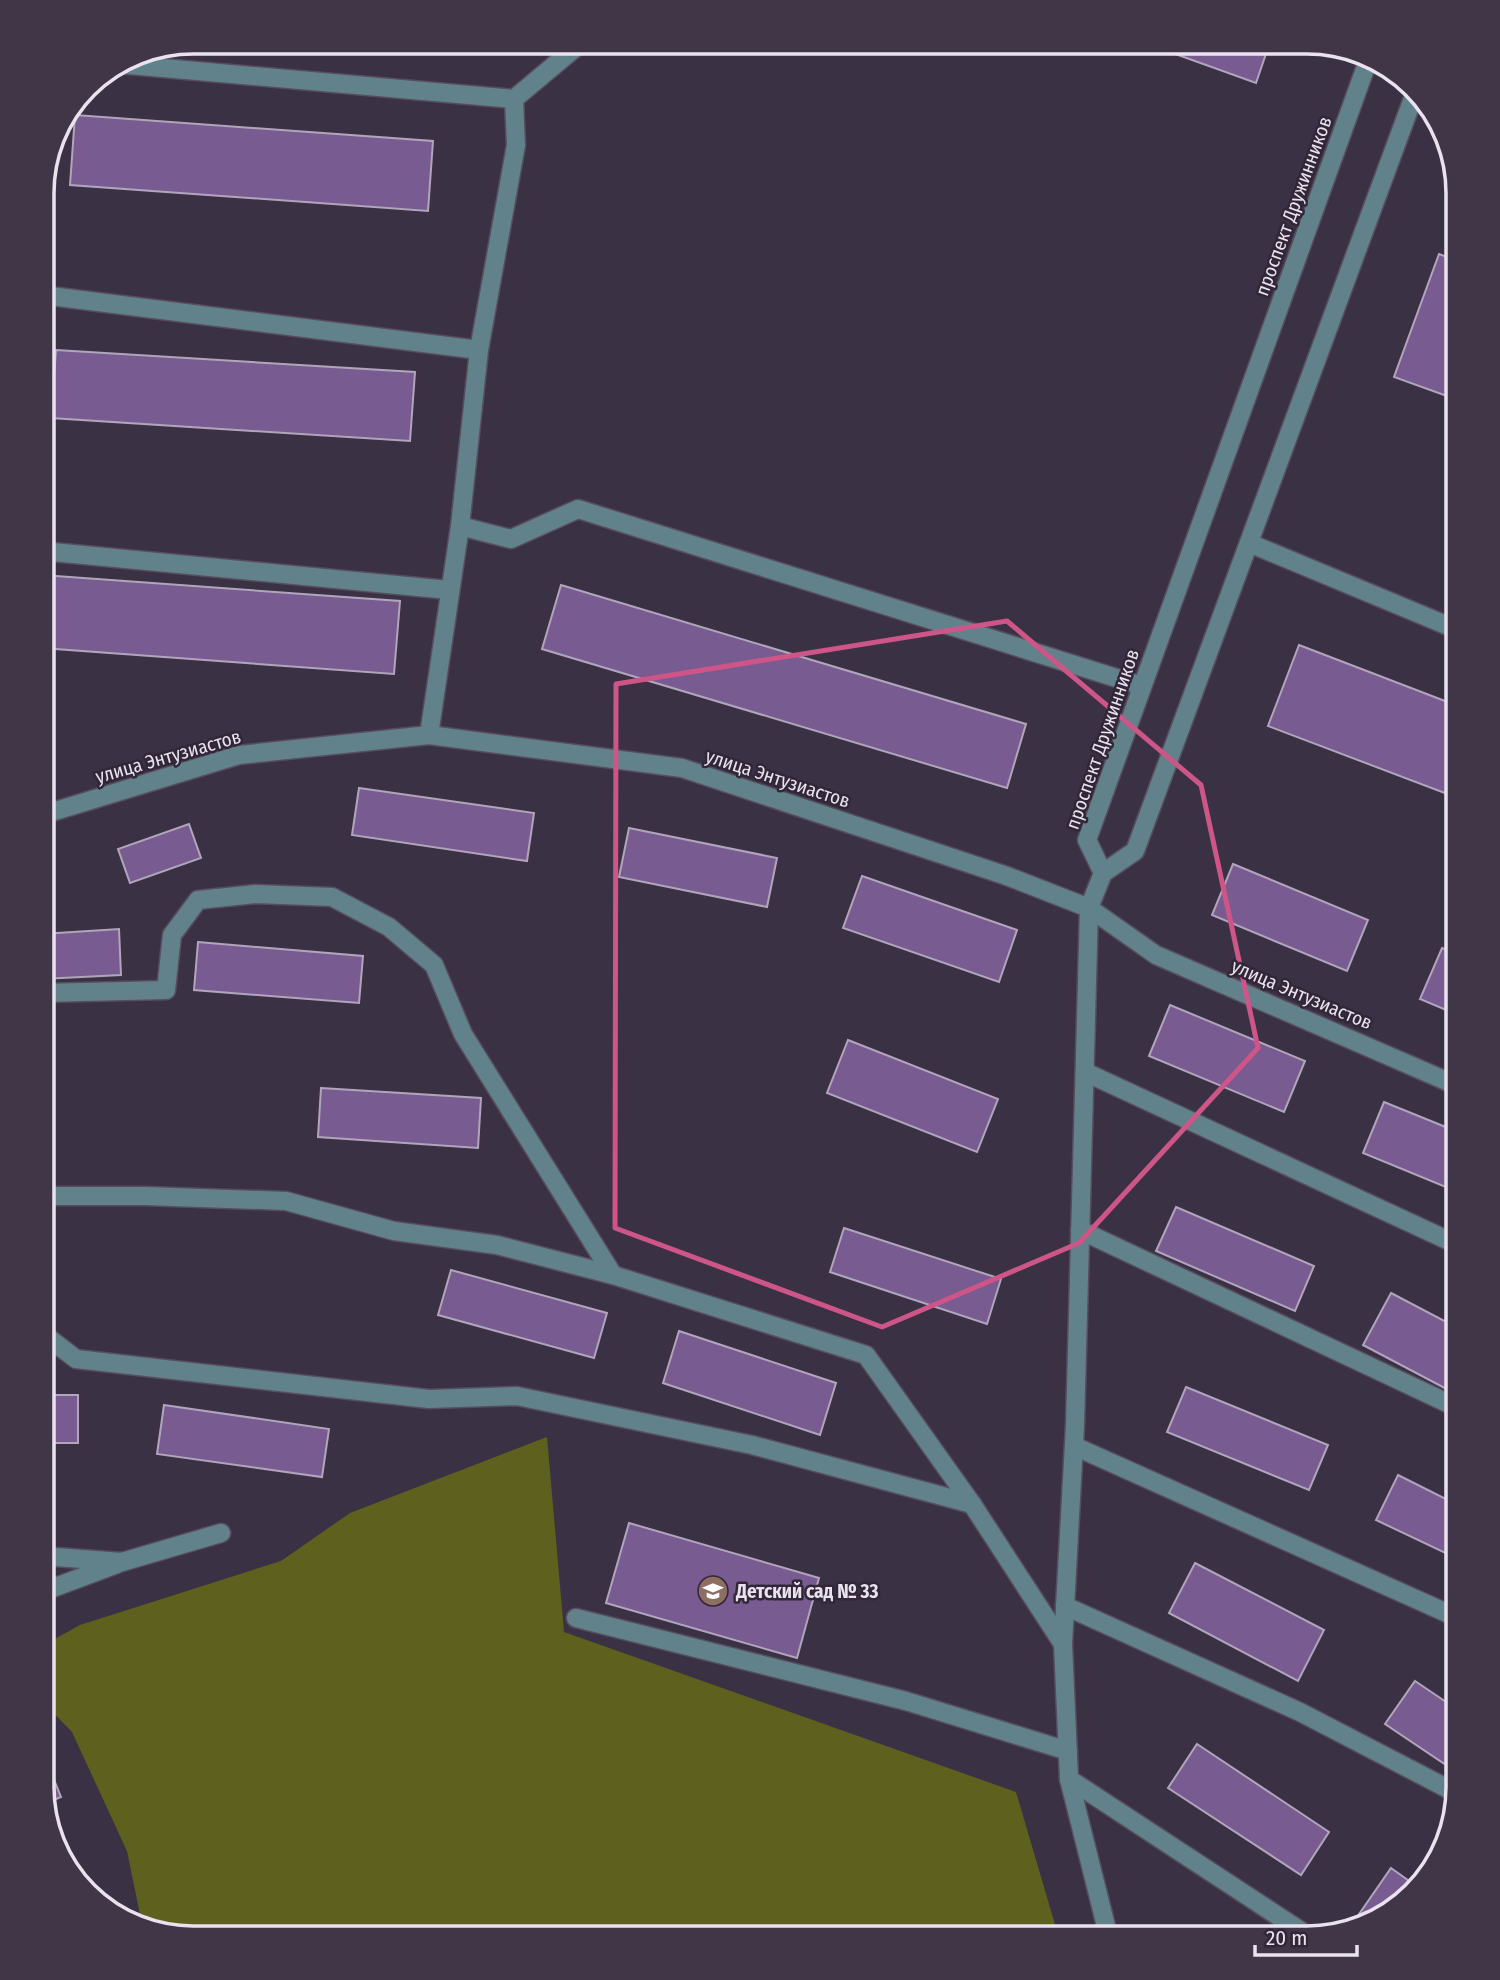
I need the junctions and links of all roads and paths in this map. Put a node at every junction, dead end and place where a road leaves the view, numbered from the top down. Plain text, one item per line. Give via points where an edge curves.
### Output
1 (567, 54) edge
2 (138, 66) edge
3 (1365, 68) edge
4 (514, 99) junction
5 (1411, 103) edge
6 (55, 297) edge
7 (479, 351) junction
8 (460, 526) junction
9 (1249, 543) junction
10 (55, 552) edge
11 (449, 590) junction
12 (1446, 625) edge
13 (1142, 686) junction
14 (429, 735) junction
15 (55, 811) edge
16 (1103, 873) junction
17 (1089, 908) junction
18 (54, 993) edge
19 (1085, 1072) junction
20 (1446, 1080) edge
21 (54, 1196) edge
22 (1080, 1230) junction
23 (1446, 1239) edge
24 (614, 1275) junction
25 (54, 1342) edge
26 (1446, 1402) edge
27 (1074, 1446) junction
28 (972, 1504) junction
29 (221, 1533) dead end
30 (54, 1557) edge
31 (122, 1562) junction
32 (54, 1587) edge
33 (1065, 1606) junction
34 (1446, 1613) edge
35 (576, 1618) dead end
36 (1063, 1644) junction
37 (1068, 1751) junction
38 (1069, 1779) junction
39 (1446, 1788) edge
40 (1107, 1926) edge
41 (1293, 1926) edge

1 - 4 street
2 - 4 street
3 - 13 street, проспект Дружинников
4 - 7 street via 516,145
5 - 9 street
6 - 7 street
7 - 8 street
8 - 11 street
8 - 13 street via 511,539 578,509
9 - 12 street
9 - 16 street via 1135,851
10 - 11 street
11 - 14 street
13 - 16 street, проспект Дружинников via 1087,840
14 - 15 street, улица Энтузиастов via 239,755
14 - 17 street, улица Энтузиастов via 682,768 1007,876
16 - 17 street
17 - 19 street
17 - 20 street, улица Энтузиастов via 1156,955
18 - 24 street via 166,990 173,934 198,900 256,894 332,897 389,927 434,965 463,1034
19 - 22 street
19 - 23 street
21 - 24 street via 286,1201 394,1231 497,1245
22 - 26 street
22 - 27 street
24 - 28 street via 866,1355
25 - 28 street via 76,1359 429,1399 517,1396 752,1445
27 - 33 street
27 - 34 street
28 - 36 street
29 - 31 street
30 - 31 street
31 - 32 street
33 - 36 street
33 - 39 street via 1300,1713
35 - 37 street via 906,1701
36 - 37 street
37 - 38 street
38 - 40 street
38 - 41 street

